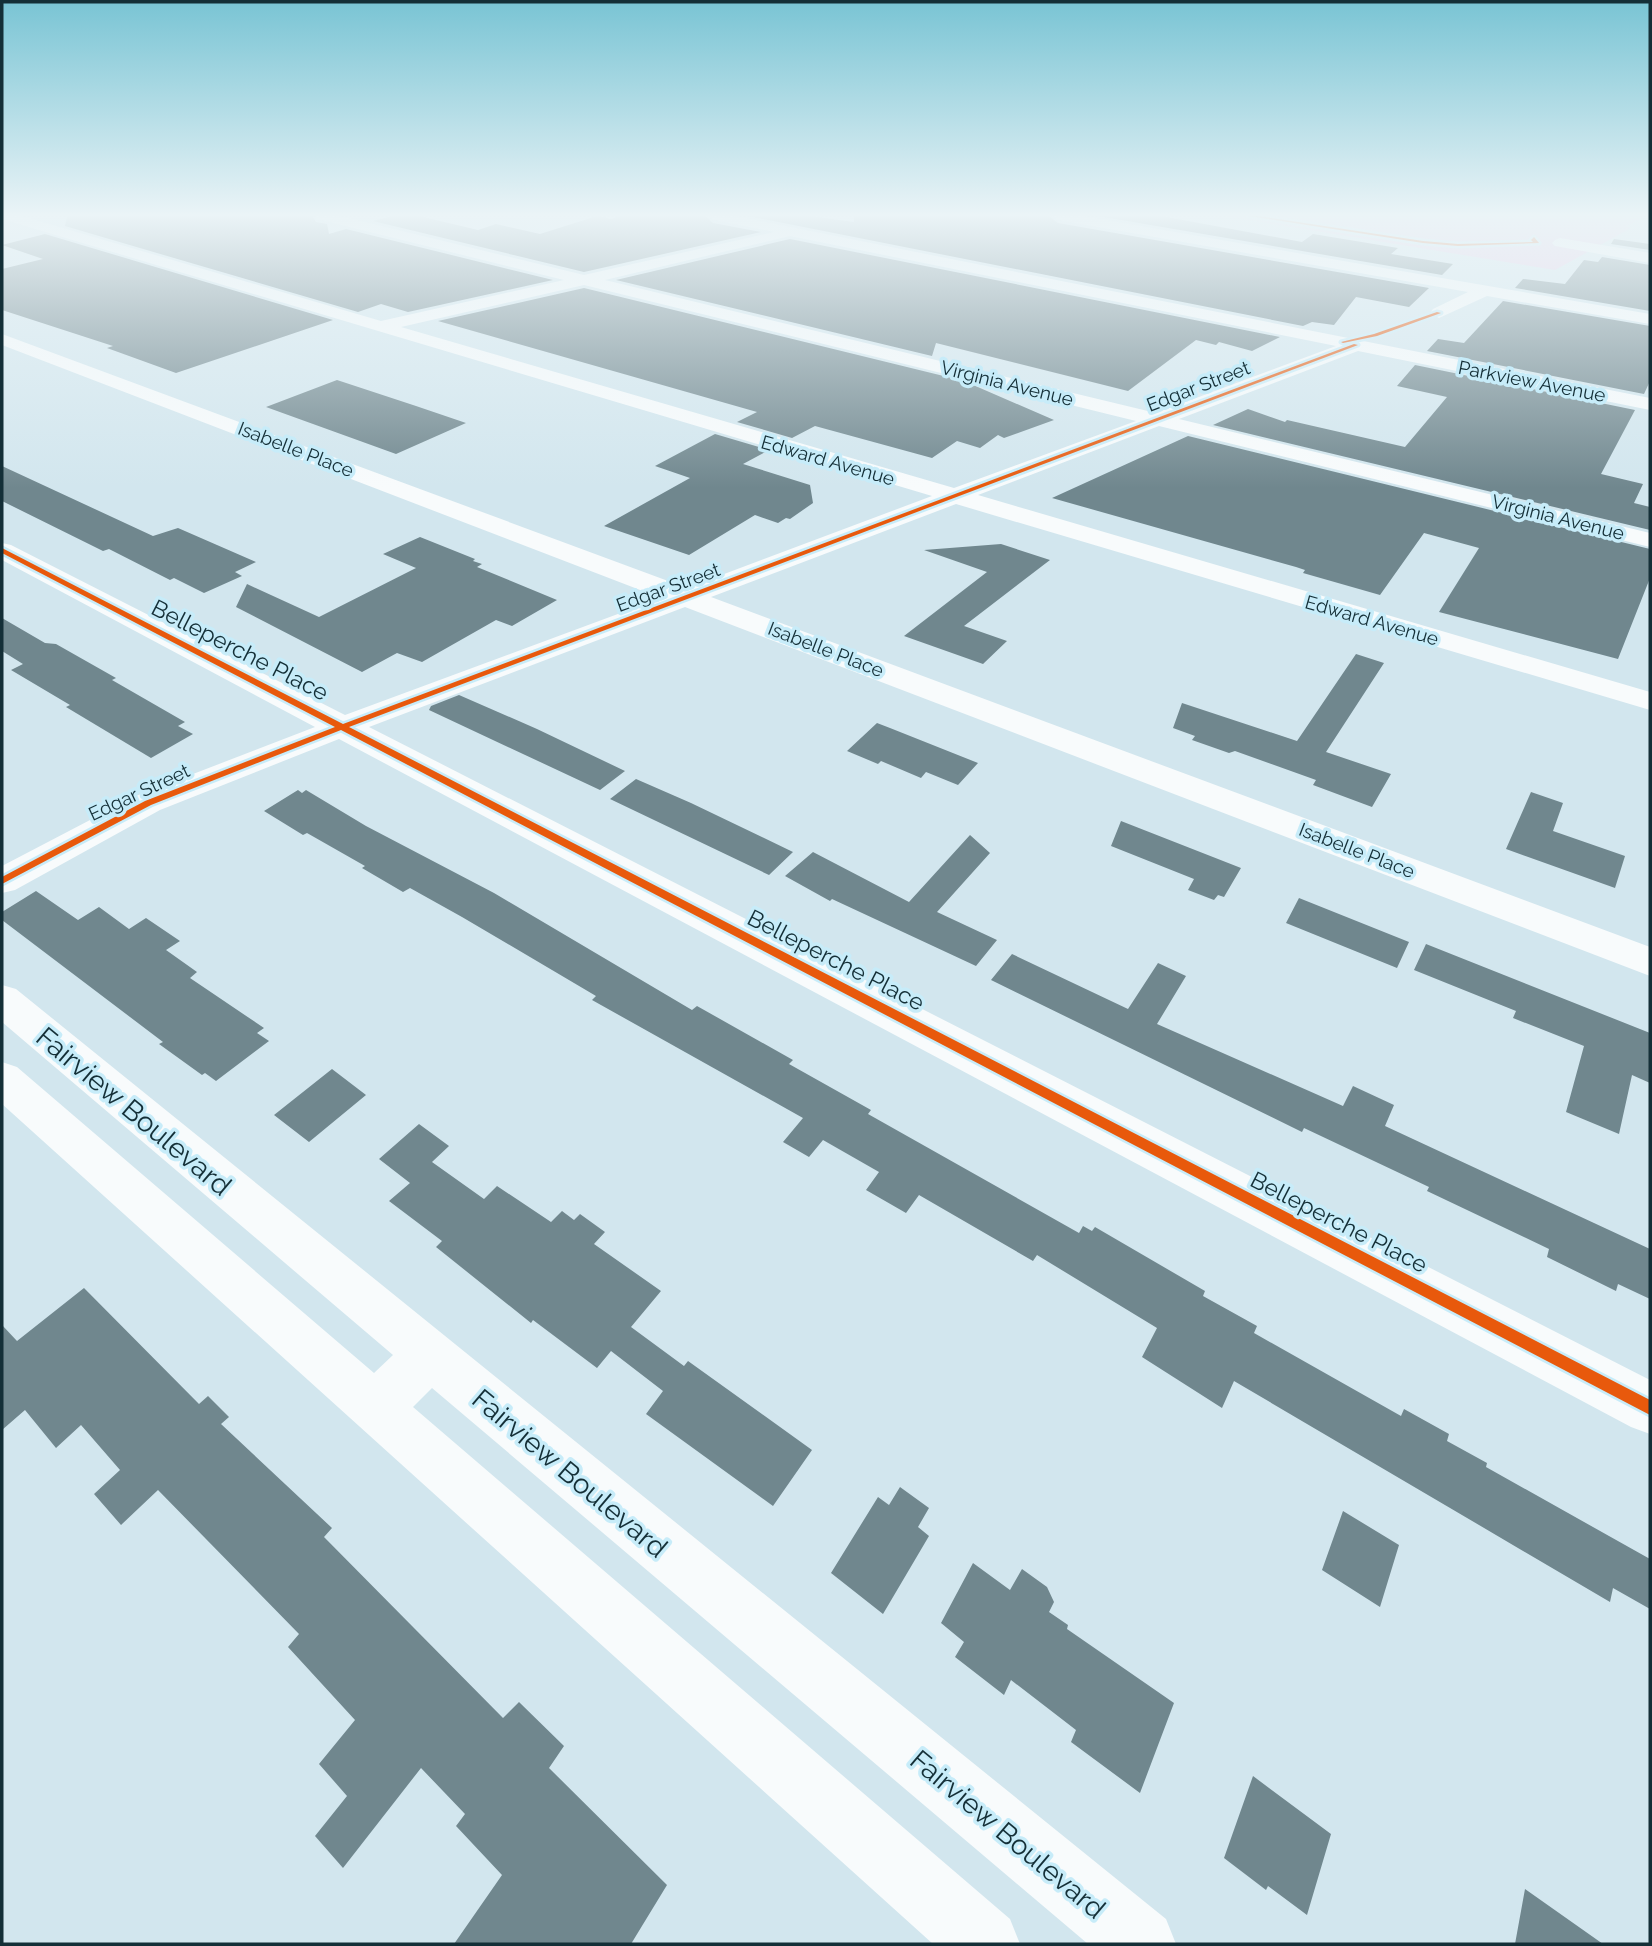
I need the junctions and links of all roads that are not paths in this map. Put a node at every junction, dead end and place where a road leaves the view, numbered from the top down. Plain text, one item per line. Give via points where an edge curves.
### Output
1 (310, 307) edge
2 (467, 307) edge
3 (696, 307) edge
4 (1166, 307) edge
5 (1451, 307) edge
6 (1581, 307) edge
7 (1439, 313) dead end
8 (1650, 319) edge
9 (377, 327) junction
10 (2, 339) edge
11 (1356, 345) junction
12 (1650, 404) edge
13 (1157, 420) junction
14 (957, 498) junction
15 (1650, 540) edge
16 (2, 550) edge
17 (689, 597) junction
18 (1650, 701) edge
19 (342, 727) junction
20 (2, 881) edge
21 (1650, 962) edge
22 (2, 1000) edge
23 (2, 1079) edge
24 (429, 1356) junction
25 (374, 1408) junction
26 (1650, 1408) edge
27 (985, 1944) edge
28 (1141, 1944) edge

1 - 9 street, Edward Avenue
2 - 9 street
3 - 13 street, Virginia Avenue
4 - 11 street, Parkview Avenue
5 - 7 street
6 - 8 street
9 - 14 street, Edward Avenue
10 - 17 street, Isabelle Place
11 - 12 street, Parkview Avenue
11 - 13 street, Edgar Street
13 - 14 street, Edgar Street
13 - 15 street, Virginia Avenue
14 - 17 street, Edgar Street
14 - 18 street, Edward Avenue
16 - 19 street, Belleperche Place
17 - 19 street, Edgar Street
17 - 21 street, Isabelle Place
19 - 20 street, Edgar Street via 148,803
19 - 26 street, Belleperche Place
22 - 24 street, Fairview Boulevard
23 - 25 street
24 - 25 street
24 - 28 street, Fairview Boulevard
25 - 27 street

